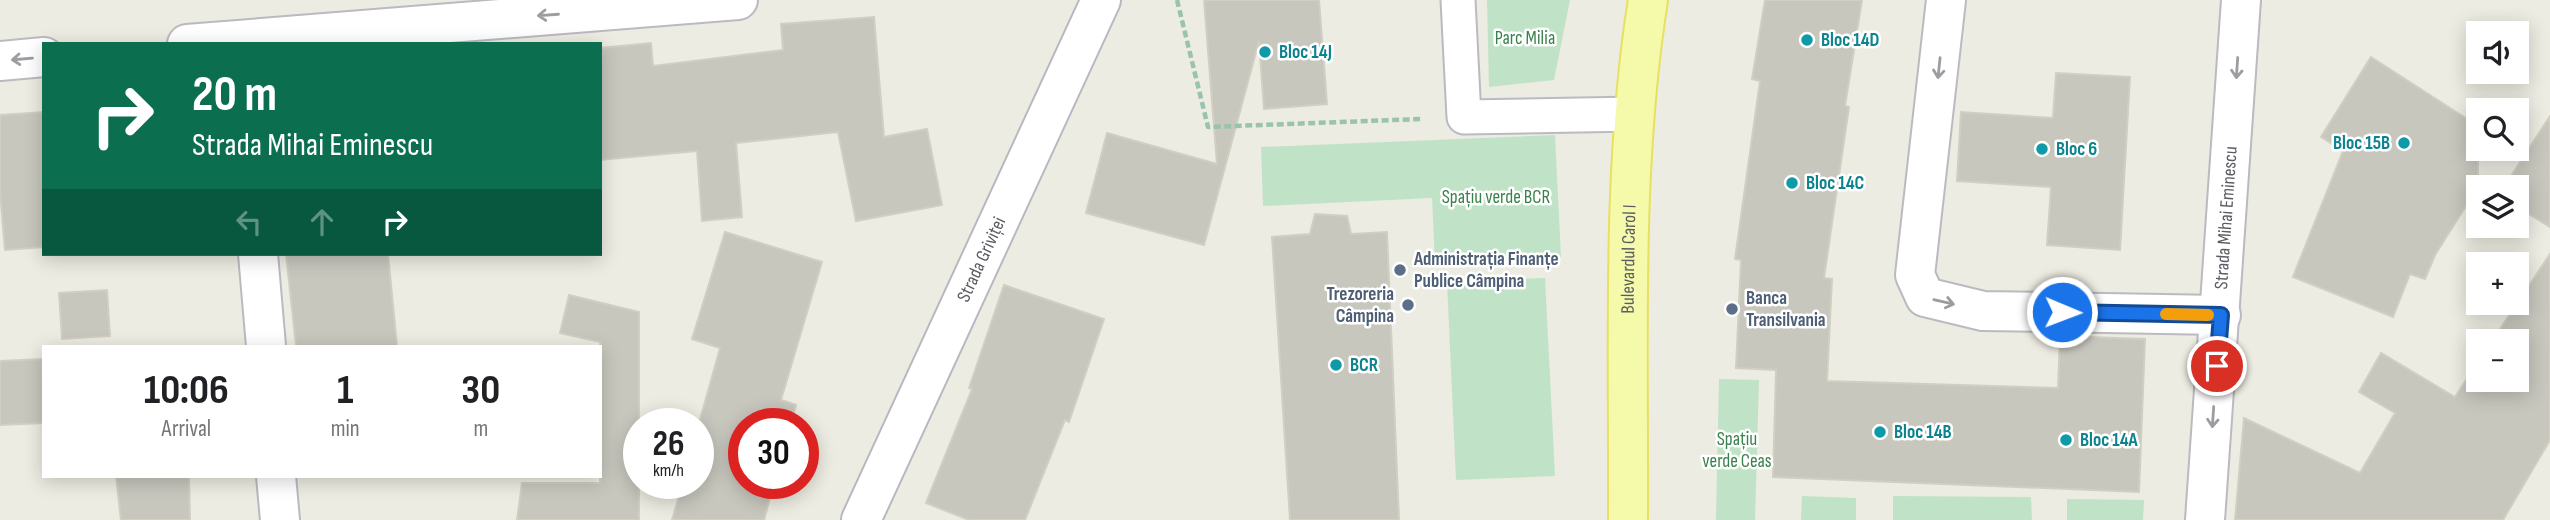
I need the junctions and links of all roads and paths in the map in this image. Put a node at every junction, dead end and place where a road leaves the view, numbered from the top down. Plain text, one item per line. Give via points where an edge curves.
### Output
1 (738, 0) edge
2 (1101, 0) edge
3 (1177, 0) edge
4 (1458, 0) edge
5 (1648, 0) edge
6 (1946, 0) edge
7 (2241, 0) edge
8 (238, 41) edge
9 (42, 57) edge
10 (0, 61) edge
11 (1636, 114) junction
12 (1464, 117) junction
13 (258, 256) edge
14 (2221, 315) junction
15 (266, 345) edge
16 (276, 478) edge
17 (280, 520) edge
18 (861, 520) edge
19 (1628, 520) edge
20 (2205, 520) edge

1 -> 8 street
2 - 18 street, Strada Griviței
3 - 12 path via 1208,127
4 - 12 street
5 - 11 main road, Bulevardul Carol I
6 -> 14 street via 1915,275 1925,297 1983,311
7 -> 14 street, Strada Mihai Eminescu
9 -> 10 street
11 - 12 street
11 - 19 main road, Bulevardul Carol I via 1628,295
13 - 15 street
14 -> 20 street, Strada Mihai Eminescu
16 - 17 street

